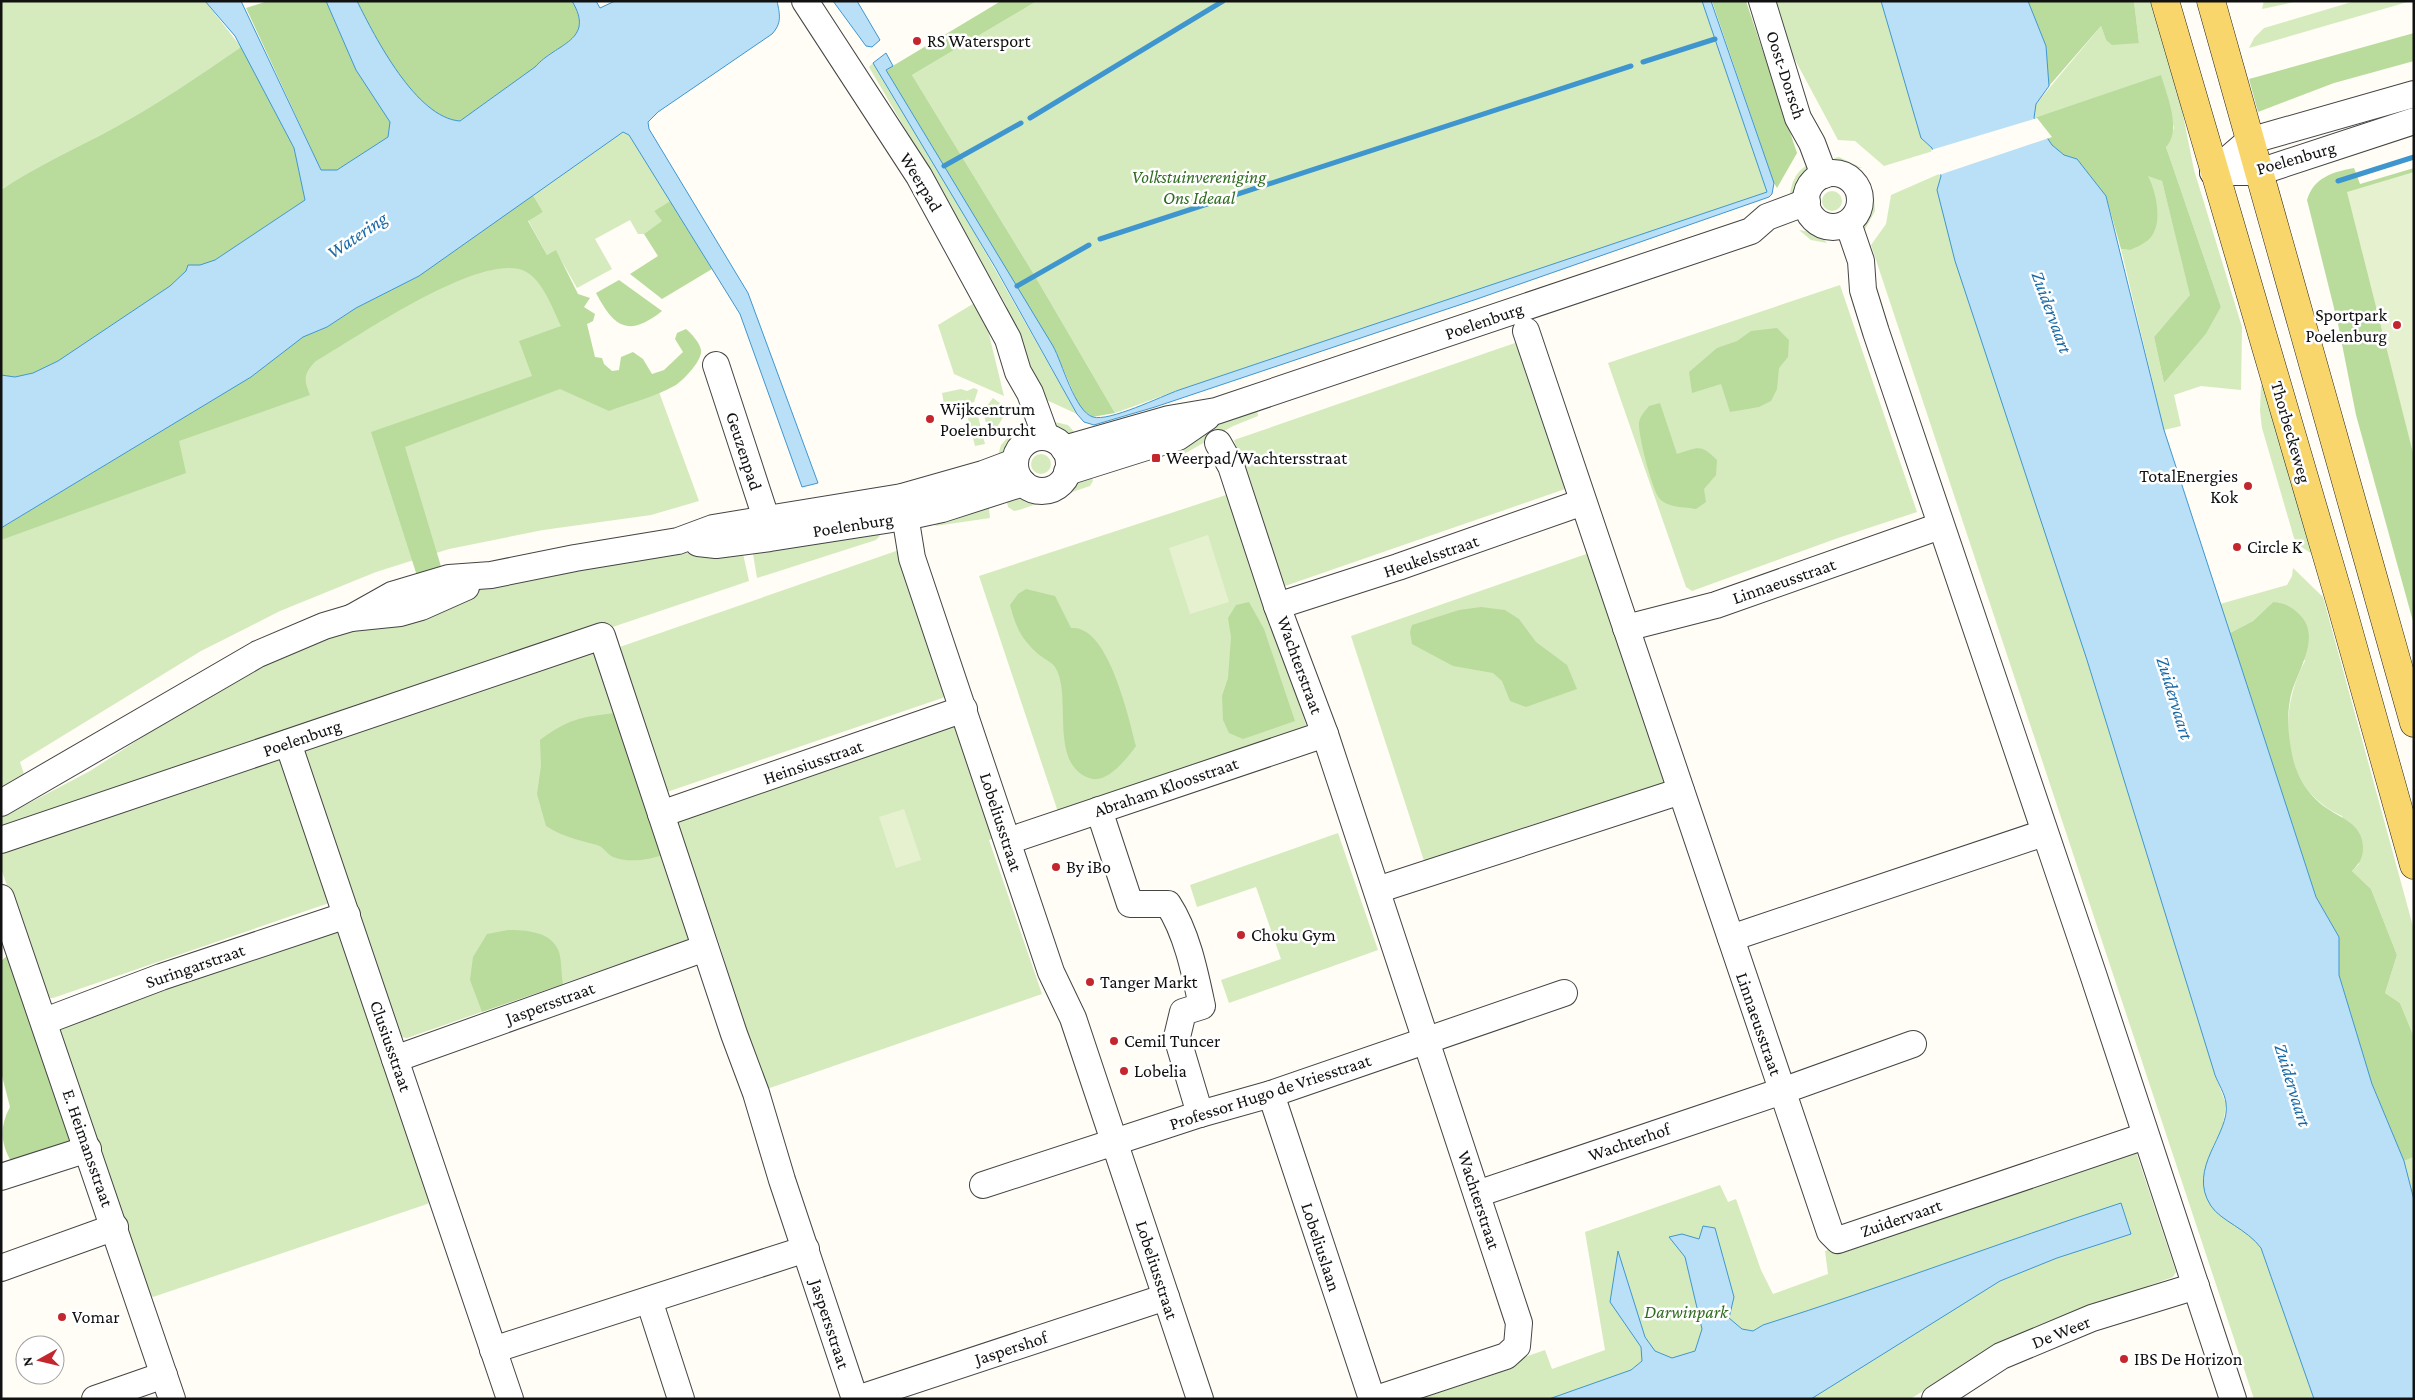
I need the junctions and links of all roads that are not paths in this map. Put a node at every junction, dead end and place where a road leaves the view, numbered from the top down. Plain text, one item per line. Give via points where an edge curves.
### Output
1 (805, 1) edge
2 (1762, 1) edge
3 (2165, 1) edge
4 (2211, 1) edge
5 (2414, 94) edge
6 (2414, 121) edge
7 (2249, 141) junction
8 (2213, 172) junction
9 (2259, 172) junction
10 (1824, 175) junction
11 (1826, 218) junction
12 (2260, 324) junction
13 (1530, 342) dead end
14 (716, 365) dead end
15 (2254, 374) dead end
16 (1218, 443) dead end
17 (1040, 457) junction
18 (1584, 502) junction
19 (904, 507) junction
20 (1940, 526) junction
21 (768, 528) junction
22 (2310, 565) dead end
23 (2341, 604) junction
24 (1277, 606) junction
25 (1626, 628) junction
26 (602, 636) joint
27 (964, 709) junction
28 (2414, 723) edge
29 (1325, 734) junction
30 (288, 743) junction
31 (1681, 791) junction
32 (1, 803) edge
33 (1099, 810) junction
34 (661, 814) junction
35 (2044, 832) junction
36 (1, 840) edge
37 (1008, 841) junction
38 (2414, 865) edge
39 (1377, 890) junction
40 (1, 898) edge
41 (347, 915) junction
42 (1731, 938) junction
43 (705, 948) junction
44 (1564, 993) dead end
45 (45, 1021) junction
46 (1427, 1042) junction
47 (1912, 1044) dead end
48 (395, 1059) junction
49 (1782, 1091) junction
50 (1271, 1094) junction
51 (1200, 1114) junction
52 (2145, 1136) junction
53 (1114, 1142) junction
54 (88, 1149) junction
55 (1, 1177) edge
56 (982, 1185) dead end
57 (1477, 1194) junction
58 (115, 1227) junction
59 (806, 1249) junction
60 (1, 1268) edge
61 (2196, 1286) junction
62 (1166, 1296) junction
63 (649, 1300) junction
64 (493, 1350) junction
65 (168, 1387) edge
66 (95, 1399) edge
67 (510, 1399) edge
68 (681, 1399) edge
69 (856, 1399) edge
70 (1200, 1399) edge
71 (1372, 1399) edge
72 (1376, 1399) edge
73 (1935, 1399) edge
74 (2233, 1399) edge

1 - 17 street, Weerpad via 919,176 1008,339 1018,372 1016,397
2 - 10 street, Oost-Dorsch via 1798,118 1812,142
3 - 8 main road, Thorbeckeweg
4 - 7 main road
5 - 7 street, Poelenburg
6 - 9 street, Poelenburg
7 - 8 street, Poelenburg
7 - 9 main road
8 - 9 street, Poelenburg
8 - 12 main road, Thorbeckeweg
9 - 28 main road
10 - 11 street via 1808,190
10 - 11 street via 1836,173 1847,177 1858,190 1860,204 1858,211
11 - 17 street, Poelenburg via 1772,233 1751,231 1216,411 1178,437
11 - 20 street via 1861,262 1863,290
12 - 15 main road
12 - 23 main road, Thorbeckeweg
13 - 18 street, Linnaeusstraat
14 - 21 street, Geuzenpad
16 - 24 street, Wachterstraat via 1230,466
17 - 19 street, Poelenburg via 942,509
18 - 24 street, Heukelsstraat
18 - 25 street, Linnaeusstraat
19 - 21 street, Poelenburg
19 - 27 street, Lobeliusstraat via 912,558
20 - 25 street, Linnaeusstraat via 1716,605
20 - 35 street
21 - 32 street, Poelenburg via 716,545 678,541 491,575 449,578 392,595 351,618 258,654
22 - 23 main road
23 - 38 main road, Thorbeckeweg
24 - 29 street, Wachterstraat
25 - 31 street, Linnaeusstraat
26 - 30 street, Poelenburg
26 - 34 street, Jaspersstraat
27 - 34 street, Heinsiusstraat
27 - 37 street, Lobeliusstraat
29 - 33 street, Abraham Kloosstraat
29 - 39 street, Wachterstraat
30 - 36 street, Poelenburg
30 - 41 street, Clusiusstraat
31 - 39 street
31 - 42 street, Linnaeusstraat
33 - 37 street, Abraham Kloosstraat
33 - 51 street via 1130,904 1168,904 1175,915 1195,973 1202,1006 1183,1012 1177,1037
34 - 43 street, Jaspersstraat
35 - 42 street
35 - 52 street
37 - 53 street, Lobeliusstraat via 1050,972 1073,1018
39 - 46 street, Wachterstraat
40 - 45 street, E. Heimansstraat
41 - 45 street, Suringarstraat via 161,977
41 - 48 street, Clusiusstraat
42 - 49 street, Linnaeusstraat
43 - 48 street, Jaspersstraat
43 - 59 street, Jaspersstraat
44 - 46 street
45 - 54 street, E. Heimansstraat
46 - 50 street, Professor Hugo de Vriesstraat
46 - 57 street, Wachterstraat
47 - 49 street, Linnaeusstraat
48 - 64 street, Clusiusstraat
49 - 52 street, Zuidervaart via 1830,1232 1838,1240
49 - 57 street, Wachterhof
50 - 51 street, Professor Hugo de Vriesstraat
50 - 71 street, Lobeliuslaan
51 - 53 street, Professor Hugo de Vriesstraat
52 - 61 street
53 - 56 street
53 - 62 street, Lobeliusstraat
54 - 55 street
54 - 58 street, E. Heimansstraat
57 - 72 street, Wachterstraat via 1519,1323 1517,1346 1506,1356
58 - 60 street
58 - 65 street, E. Heimansstraat
59 - 63 street
59 - 69 street, Jaspersstraat
61 - 73 street, De Weer via 2092,1318 2000,1356
61 - 74 street
62 - 69 street, Jaspershof
62 - 70 street, Lobeliusstraat
63 - 64 street
63 - 68 street
64 - 67 street, Clusiusstraat
65 - 66 street

